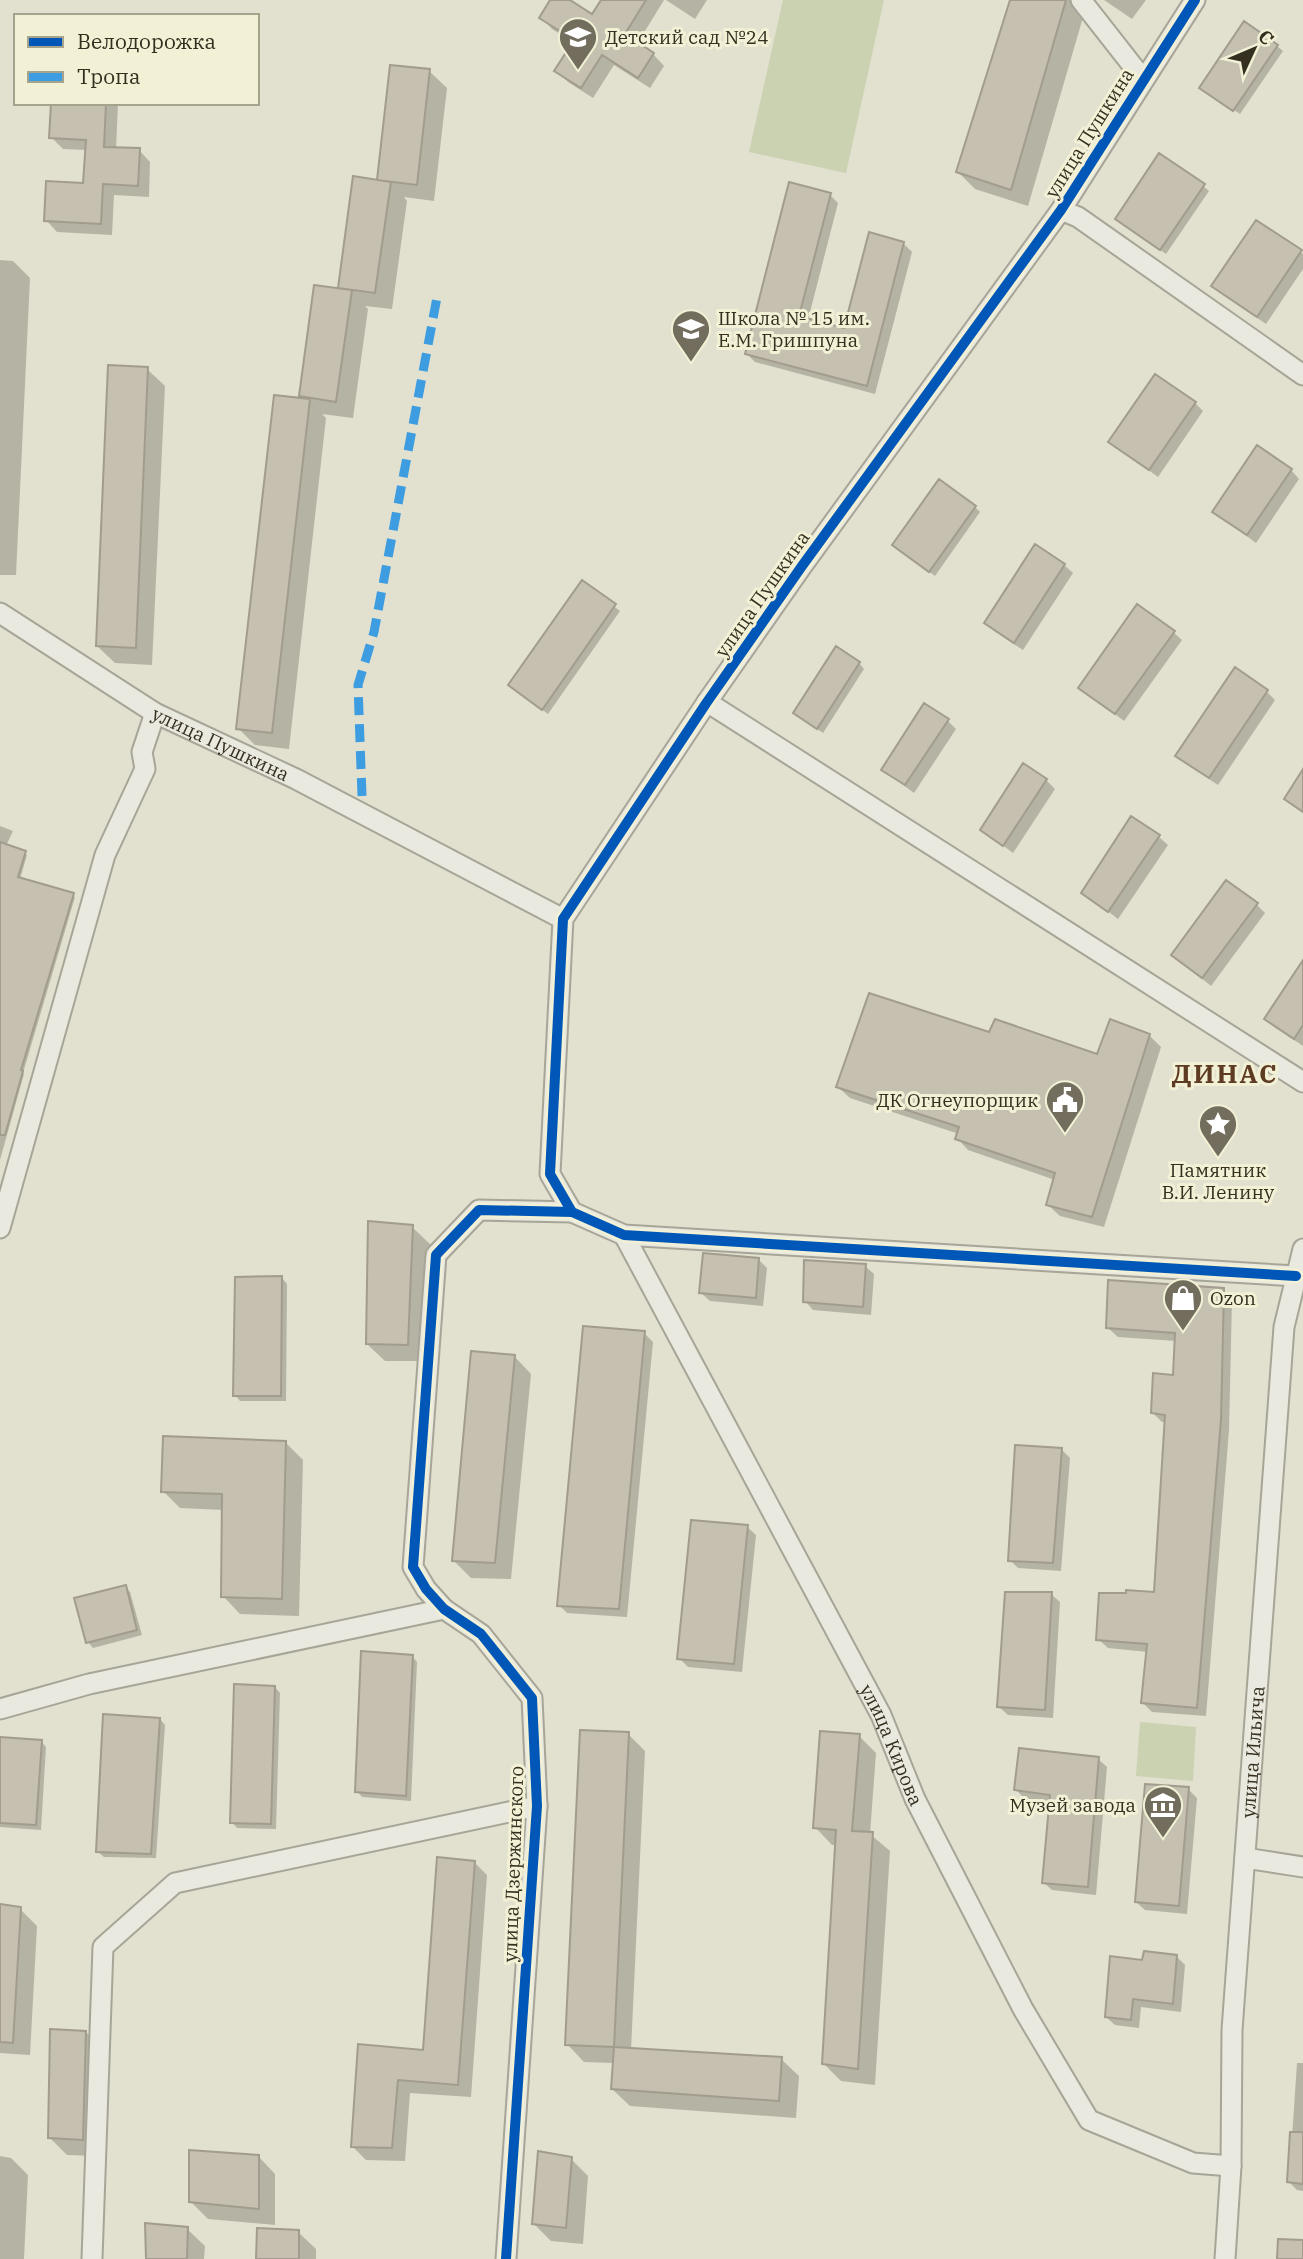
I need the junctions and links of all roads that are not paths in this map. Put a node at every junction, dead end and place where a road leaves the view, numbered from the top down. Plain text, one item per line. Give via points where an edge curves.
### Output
1 (1082, 0) edge
2 (1195, 0) edge
3 (1143, 79) junction
4 (1060, 210) junction
5 (1303, 375) edge
6 (0, 613) edge
7 (707, 702) junction
8 (155, 713) junction
9 (563, 919) junction
10 (1303, 1082) edge
11 (572, 1212) junction
12 (0, 1228) edge
13 (624, 1235) junction
14 (1303, 1249) edge
15 (1296, 1276) junction
16 (444, 1609) junction
17 (0, 1709) edge
18 (537, 1806) junction
19 (1245, 1858) junction
20 (1303, 1867) edge
21 (1231, 2166) junction
22 (92, 2259) edge
23 (506, 2259) edge
24 (1225, 2259) edge

1 - 3 street
2 - 3 street, улица Пушкина
3 - 4 street, улица Пушкина
4 - 5 street via 1077,217
4 - 7 street, улица Пушкина
6 - 8 street, улица Пушкина
7 - 9 street, улица Пушкина
7 - 10 street
8 - 9 street, улица Пушкина via 296,779
8 - 12 street via 142,752 145,769 106,855
9 - 11 street via 550,1174
11 - 13 street
11 - 16 street, улица Дзержинского via 479,1210 436,1255 413,1567
13 - 15 street
13 - 21 street, улица Кирова via 881,1715 915,1799 1023,2009 1089,2120 1193,2163
14 - 15 street, улица Ильича
15 - 19 street, улица Ильича via 1284,1327
16 - 17 street via 89,1684
16 - 18 street, улица Дзержинского via 481,1634 532,1698
18 - 22 street via 175,1883 103,1947
18 - 23 street, улица Дзержинского
19 - 20 street
19 - 21 street, улица Ильича via 1232,2030
21 - 24 street, улица Ильича

